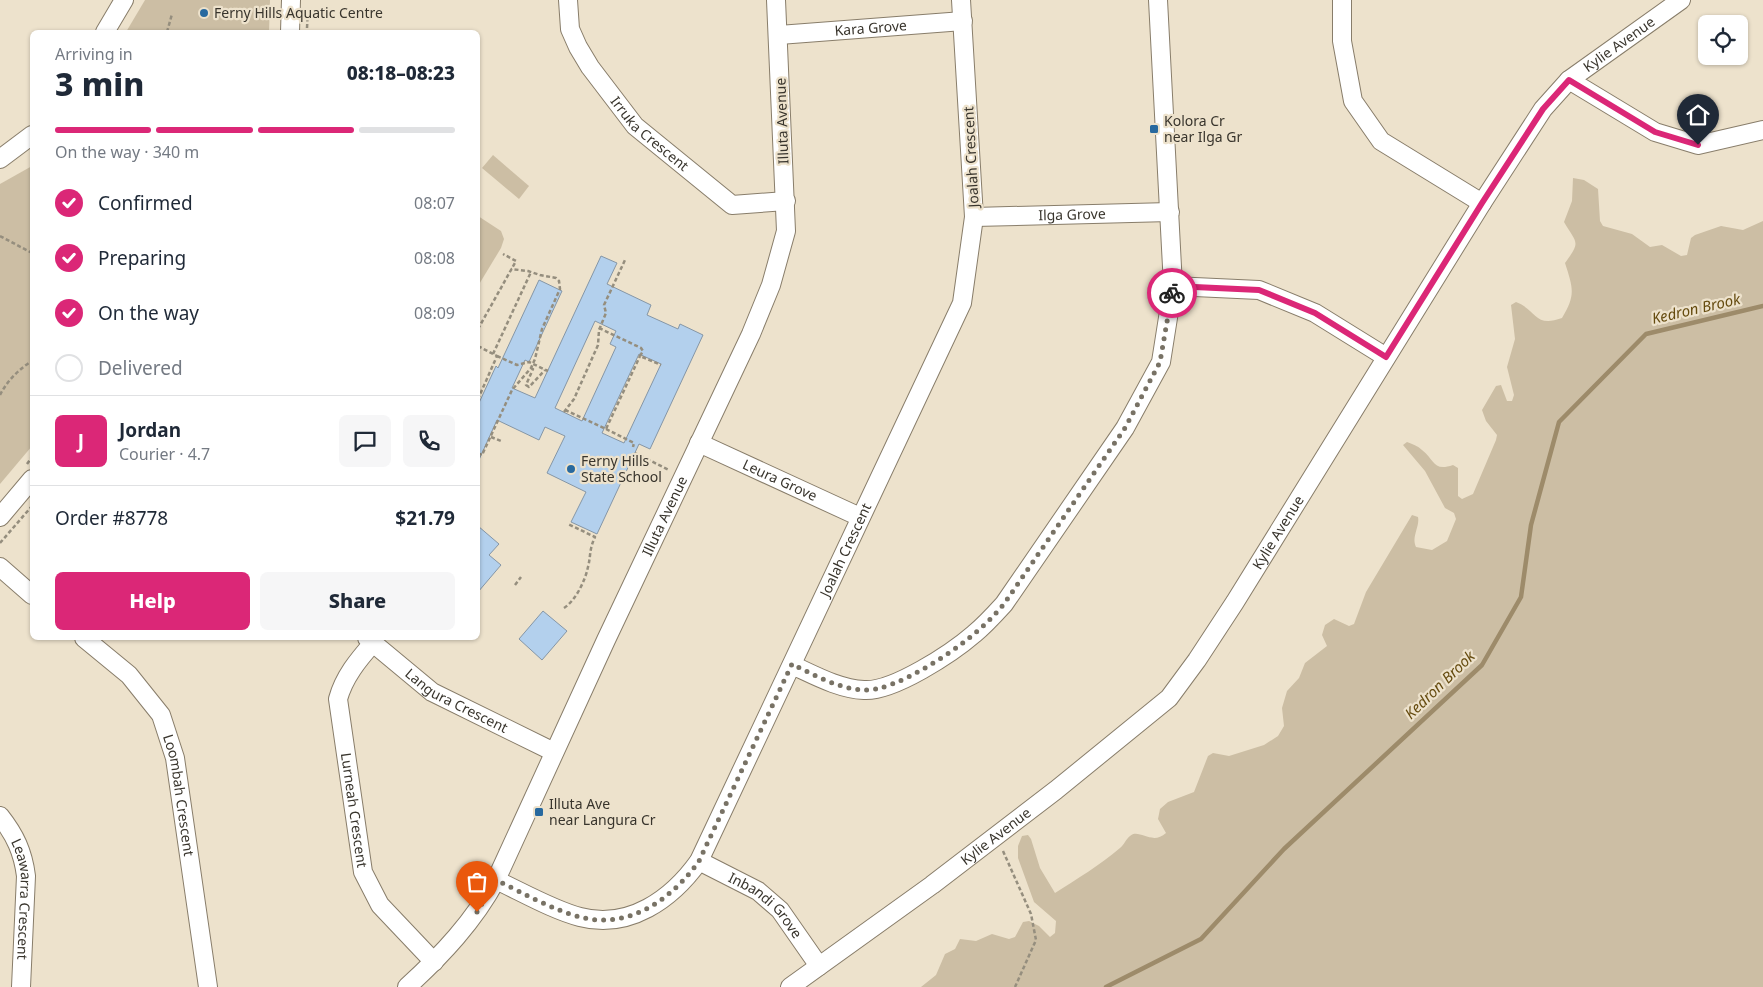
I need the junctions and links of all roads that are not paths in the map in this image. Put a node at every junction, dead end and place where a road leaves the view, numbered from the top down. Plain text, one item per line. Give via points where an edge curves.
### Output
1 (124, 0) edge
2 (291, 0) edge
3 (568, 0) edge
4 (776, 0) edge
5 (961, 0) edge
6 (1158, 0) edge
7 (1342, 0) edge
8 (1681, 0) edge
9 (963, 21) junction
10 (106, 30) edge
11 (290, 30) edge
12 (779, 35) junction
13 (1569, 80) junction
14 (1763, 130) edge
15 (30, 136) edge
16 (0, 159) edge
17 (786, 201) junction
18 (1482, 203) junction
19 (1170, 212) junction
20 (974, 217) junction
21 (1173, 286) junction
22 (1386, 357) junction
23 (699, 443) junction
24 (30, 481) edge
25 (0, 517) edge
26 (860, 517) junction
27 (0, 568) edge
28 (30, 593) edge
29 (86, 640) edge
30 (370, 640) edge
31 (792, 664) junction
32 (554, 752) junction
33 (0, 816) edge
34 (699, 861) junction
35 (496, 880) junction
36 (434, 962) junction
37 (819, 966) junction
38 (21, 987) edge
39 (208, 987) edge
40 (407, 987) edge
41 (790, 987) edge

1 - 10 street
2 - 11 street
3 - 17 street, Irruka Crescent via 570,29 578,47 635,126 732,205
4 - 12 street, Illuta Avenue
5 - 9 street, Joalah Crescent
6 - 19 street
7 - 18 street via 1342,41 1353,100 1381,140
8 - 13 street, Kylie Avenue
9 - 12 street, Kara Grove
9 - 20 street, Joalah Crescent
12 - 17 street, Illuta Avenue
13 - 14 street via 1655,132 1698,145
13 - 18 street, Kylie Avenue via 1543,109
15 - 16 street
17 - 23 street, Illuta Avenue via 786,231 771,285
18 - 22 street, Kylie Avenue
19 - 20 street, Ilga Grove
19 - 21 street
20 - 26 street, Joalah Crescent via 962,303
21 - 22 street via 1259,290 1315,313
21 - 31 street via 1160,362 1129,420 1004,604 989,621 972,636 910,676 875,690 834,684
22 - 37 street, Kylie Avenue via 1230,610 1169,698 996,836
23 - 26 street, Leura Grove
23 - 32 street, Illuta Avenue
24 - 25 street
26 - 31 street, Joalah Crescent
27 - 28 street
29 - 39 street, Loombah Crescent via 129,675 161,715 175,758
30 - 32 street, Langura Crescent via 432,692
30 - 36 street, Lurneah Crescent via 338,699 363,872 380,905
31 - 34 street, Joalah Crescent
32 - 35 street, Illuta Avenue
33 - 38 street, Leawarra Crescent via 19,845 26,876
34 - 35 street, Joalah Crescent via 664,899 626,918 600,920 580,917
34 - 37 street, Inbandi Grove via 758,891 780,910
35 - 36 street, Illuta Avenue via 470,922
36 - 40 street, Illuta Avenue
37 - 41 street, Kylie Avenue

